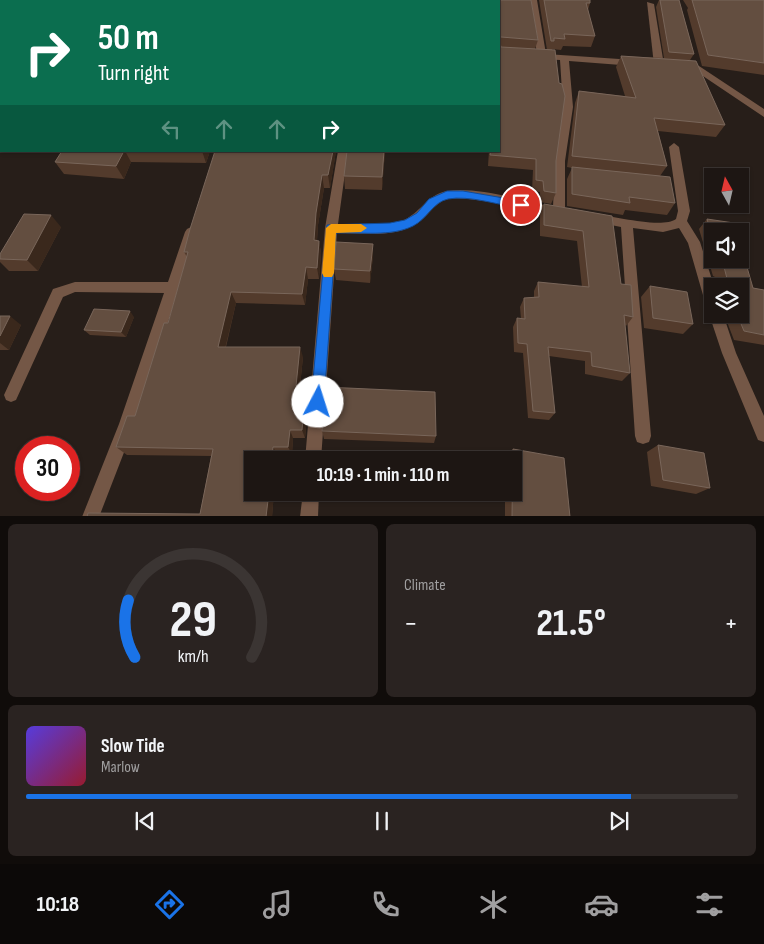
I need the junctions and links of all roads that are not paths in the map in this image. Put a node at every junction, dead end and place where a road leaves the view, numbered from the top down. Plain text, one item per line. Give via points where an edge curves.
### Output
1 (533, 0) edge
2 (650, 4) dead end
3 (564, 58) junction
4 (659, 65) junction
5 (764, 114) edge
6 (674, 147) dead end
7 (343, 152) edge
8 (196, 215) edge
9 (588, 216) edge
10 (681, 221) junction
11 (627, 223) junction
12 (331, 228) junction
13 (705, 278) edge
14 (172, 288) junction
15 (719, 323) edge
16 (11, 395) dead end
17 (764, 434) edge
18 (642, 436) dead end
19 (314, 451) edge
20 (310, 501) edge
21 (90, 516) edge
22 (309, 516) edge

1 - 3 street via 537,56
2 - 4 street
3 - 4 street
3 - 12 street via 568,107 564,213 447,195 432,202 421,216 408,224 390,228
4 - 5 street via 695,64
6 - 10 street via 676,185 684,211
7 - 12 street
8 - 14 street
9 - 11 street
10 - 11 street via 675,226 662,227
10 - 13 street via 694,242
11 - 18 street
12 - 19 street
14 - 16 street via 76,287 58,293
14 - 21 street via 127,424
15 - 17 street
20 - 22 street

